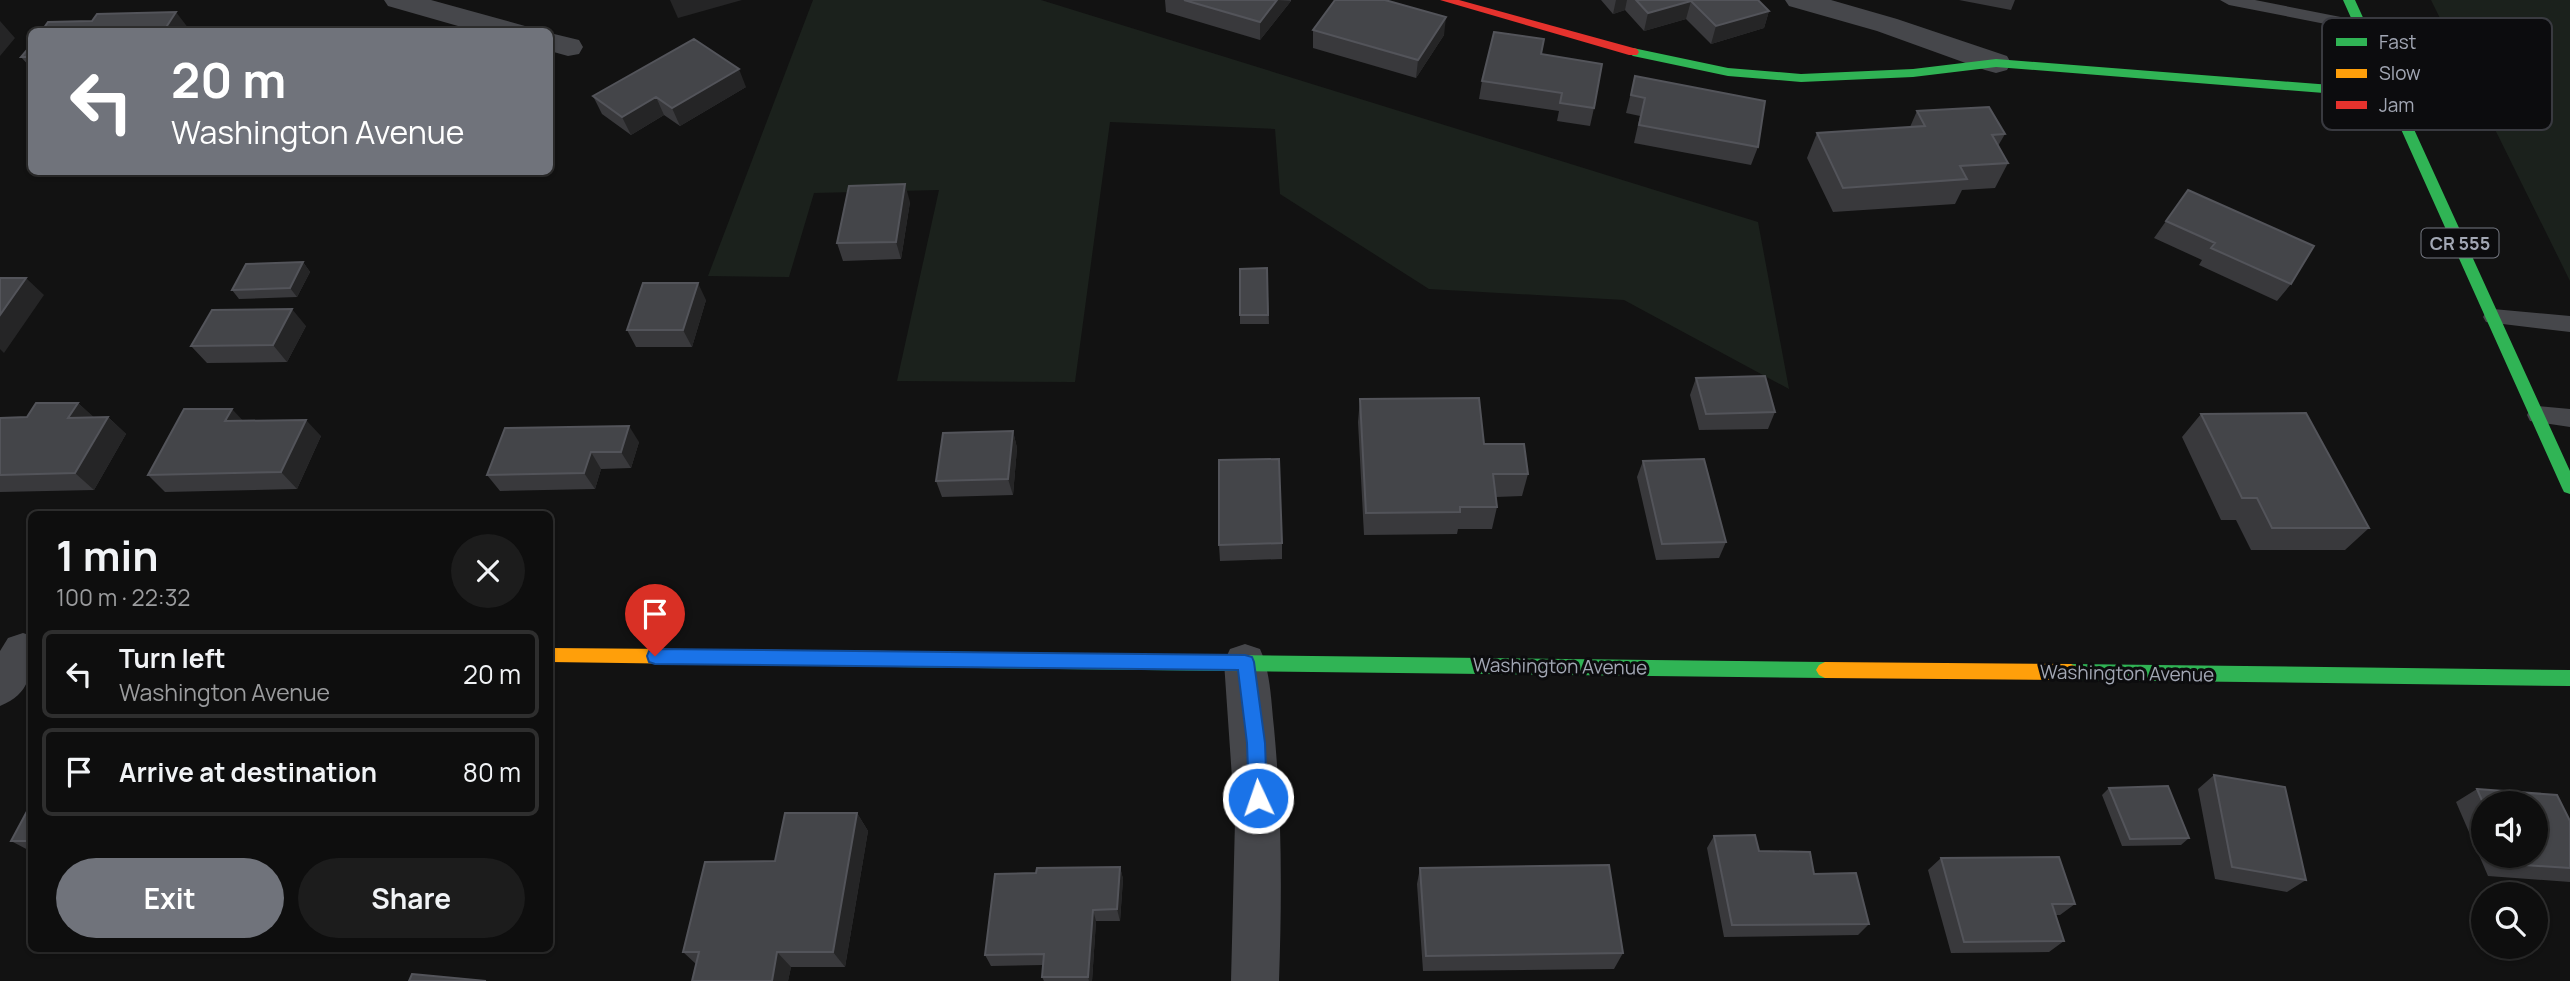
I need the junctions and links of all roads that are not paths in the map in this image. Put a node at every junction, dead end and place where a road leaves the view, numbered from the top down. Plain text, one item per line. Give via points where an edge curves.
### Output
1 (398, 0) edge
2 (1446, 0) edge
3 (1799, 0) edge
4 (2229, 0) edge
5 (2349, 0) edge
6 (2322, 18) edge
7 (2357, 18) edge
8 (500, 28) edge
9 (1996, 63) junction
10 (2322, 89) edge
11 (2408, 130) edge
12 (2493, 317) junction
13 (2570, 324) edge
14 (2538, 415) junction
15 (2570, 418) edge
16 (2570, 488) edge
17 (18, 651) edge
18 (553, 655) edge
19 (1245, 662) junction
20 (2570, 678) edge
21 (0, 687) edge
22 (1255, 981) edge

1 - 8 street
2 - 9 street via 1598,44 1728,72 1801,78 1913,73
3 - 9 street
4 - 6 lane
5 - 7 street, CR 555
9 - 10 street
11 - 12 street, CR 555
12 - 13 lane
12 - 14 street, CR 555
14 - 15 lane
14 - 16 street, CR 555
17 - 21 street
18 - 19 street, Washington Avenue
19 - 20 street, Washington Avenue
19 - 22 street via 1256,743 1259,826

